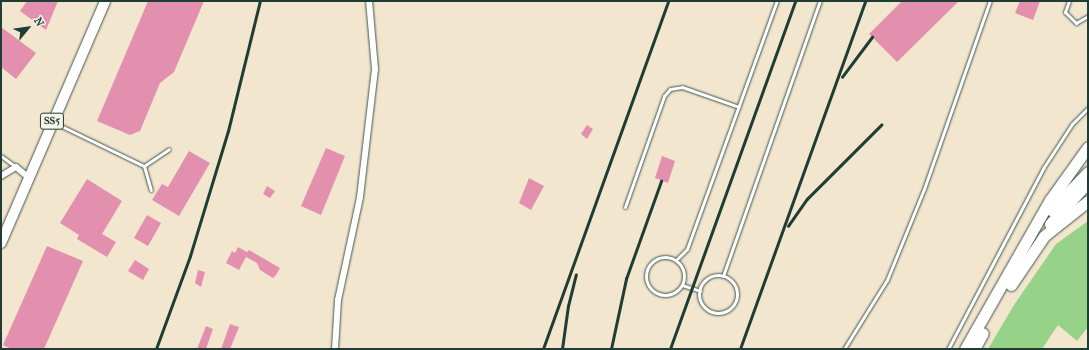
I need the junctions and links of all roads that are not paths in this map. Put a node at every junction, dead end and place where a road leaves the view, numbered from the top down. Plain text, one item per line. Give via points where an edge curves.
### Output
1 (105, 1) edge
2 (368, 1) edge
3 (777, 1) edge
4 (820, 1) edge
5 (990, 1) edge
6 (1069, 1) edge
7 (1088, 16) edge
8 (739, 107) junction
9 (1088, 108) edge
10 (52, 122) junction
11 (1088, 147) edge
12 (170, 149) dead end
13 (1, 156) edge
14 (144, 166) junction
15 (16, 167) junction
16 (1088, 172) edge
17 (1, 176) edge
18 (28, 177) junction
19 (1088, 182) edge
20 (151, 190) dead end
21 (1088, 201) edge
22 (625, 207) dead end
23 (1039, 223) junction
24 (1044, 236) junction
25 (1, 243) edge
26 (676, 260) junction
27 (723, 276) junction
28 (682, 285) junction
29 (700, 291) junction
30 (335, 349) edge
31 (844, 349) edge
32 (948, 349) edge
33 (965, 349) edge
34 (974, 349) edge

1 - 10 main road, SS5
2 - 30 street via 375,68 360,196 338,300
3 - 8 lane
4 - 27 lane
5 - 31 lane via 924,189 887,280
6 - 7 lane via 1065,12 1076,23
8 - 22 lane via 682,88 670,90 664,96
8 - 26 lane via 687,248
9 - 32 lane via 1072,124 1044,167
10 - 14 lane
10 - 18 main road, SS5
11 - 23 highway via 1054,195
12 - 14 lane
13 - 15 lane
14 - 20 lane
15 - 17 street
15 - 18 street
16 - 23 highway
18 - 25 main road, SS5
19 - 24 highway via 1045,229
21 - 24 highway
23 - 33 highway
24 - 34 highway via 1016,277
26 - 28 lane via 683,269
26 - 28 lane via 658,258 649,266 646,277 651,288 661,294 673,293
27 - 29 lane via 717,275 706,280
27 - 29 lane via 734,283 737,294 729,310 717,313 706,308 702,303
28 - 29 lane

